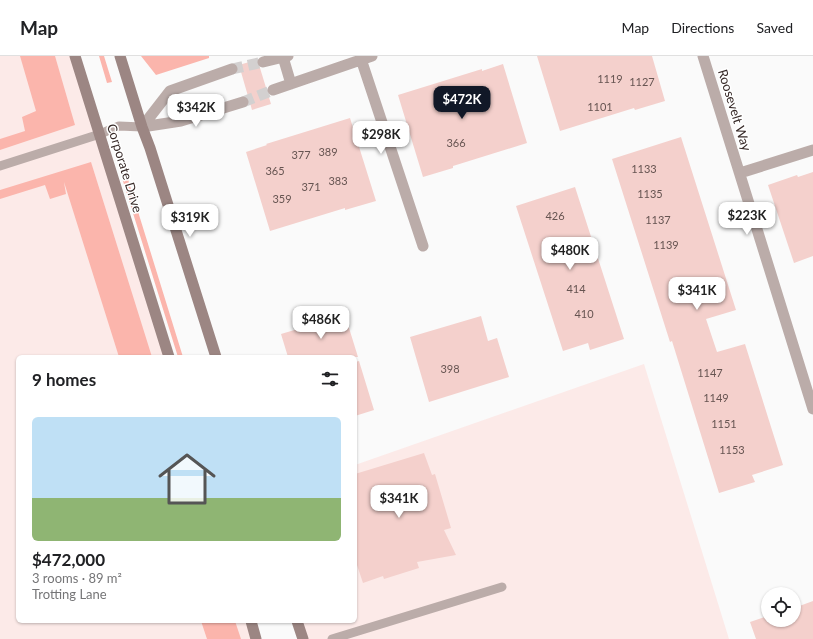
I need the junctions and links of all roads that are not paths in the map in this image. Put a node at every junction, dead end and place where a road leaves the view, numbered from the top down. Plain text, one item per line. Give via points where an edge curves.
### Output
1 (75, 56) edge
2 (120, 56) edge
3 (703, 56) edge
4 (285, 57) edge
5 (364, 57) edge
6 (263, 62) tunnel mouth
7 (232, 69) tunnel mouth
8 (291, 84) junction
9 (273, 90) tunnel mouth
10 (243, 102) tunnel mouth
11 (142, 127) junction
12 (100, 134) junction
13 (813, 150) edge
14 (0, 166) edge
15 (740, 173) junction
16 (423, 246) dead end
17 (168, 355) edge
18 (215, 355) edge
19 (813, 409) edge
20 (502, 588) dead end
21 (252, 623) edge
22 (298, 623) edge
23 (256, 639) edge
24 (303, 639) edge
25 (332, 639) edge

1 - 12 main road, Corporate Drive
2 - 11 main road
3 - 15 street, Roosevelt Way
4 - 6 street
4 - 8 street
5 - 8 street
5 - 16 street
7 - 11 street via 170,91
8 - 9 street
10 - 11 street via 181,121
11 - 12 lane via 119,126
11 - 18 main road
12 - 14 lane
12 - 17 main road, Corporate Drive
13 - 15 street, Roosevelt Way
15 - 19 street, Roosevelt Way
20 - 25 lane
21 - 23 main road
22 - 24 main road

